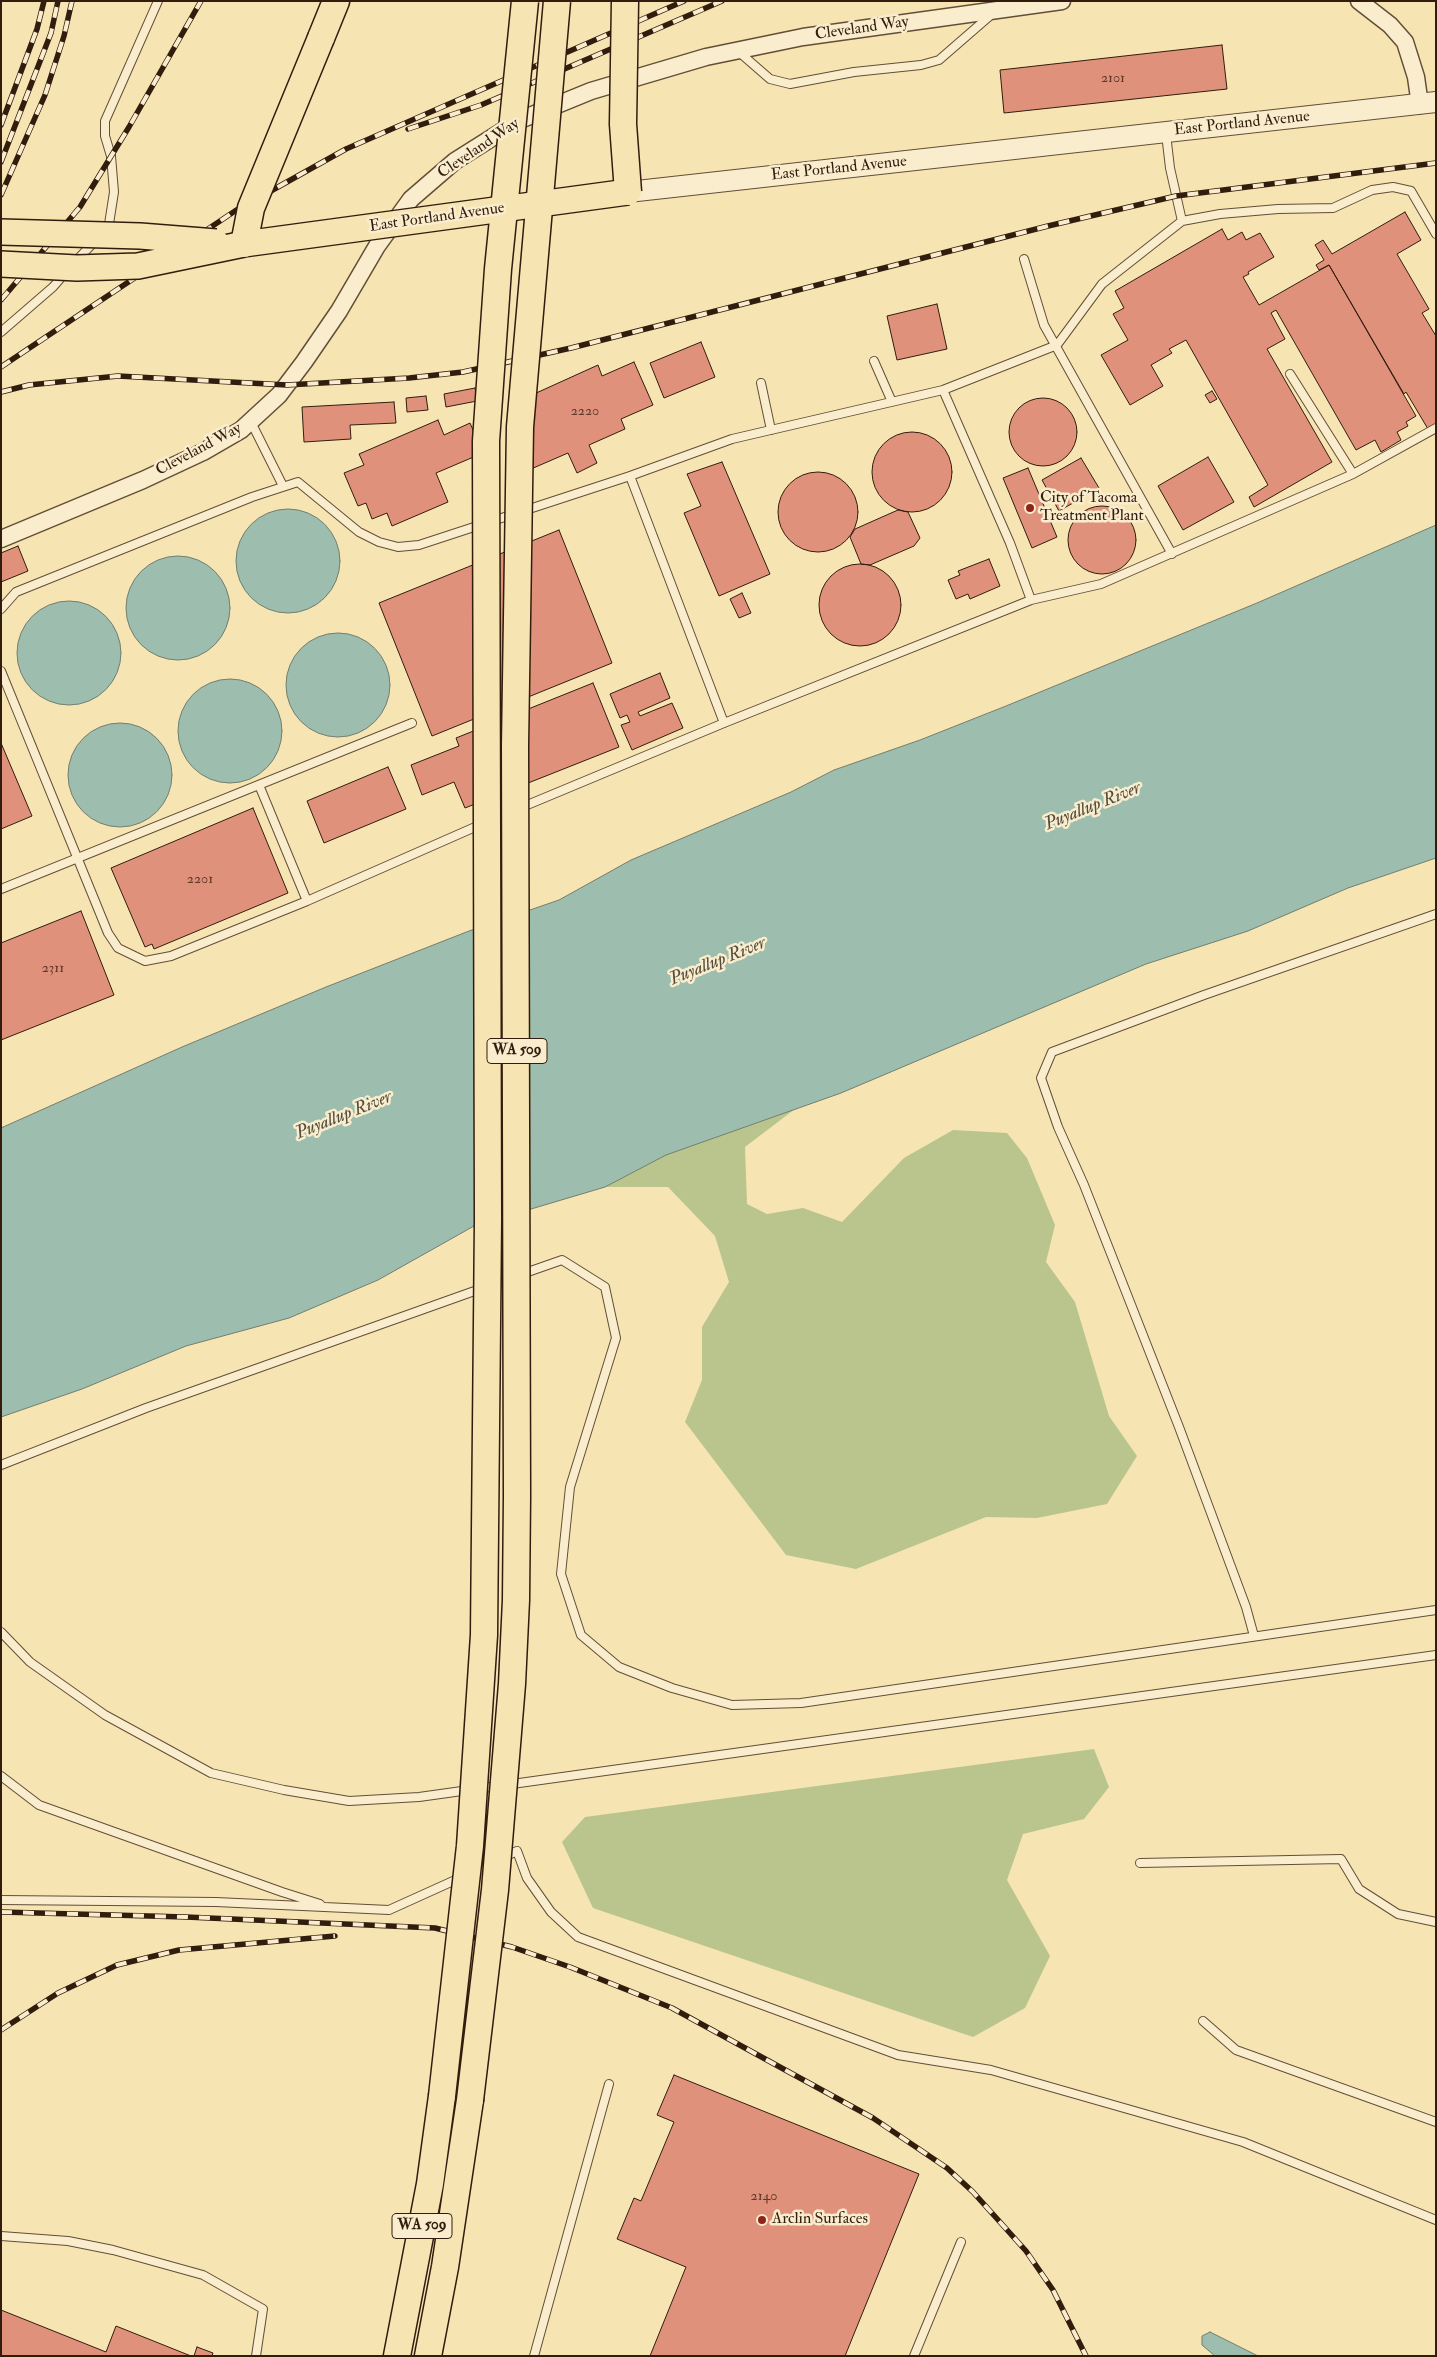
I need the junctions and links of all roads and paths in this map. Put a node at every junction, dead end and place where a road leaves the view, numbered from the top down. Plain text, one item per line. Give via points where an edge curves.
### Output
1 (158, 1) edge
2 (336, 1) edge
3 (525, 1) edge
4 (557, 1) edge
5 (625, 1) edge
6 (1062, 1) edge
7 (1359, 1) edge
8 (996, 10) junction
9 (738, 50) junction
10 (1428, 104) edge
11 (1166, 132) junction
12 (639, 191) junction
13 (1182, 221) junction
14 (1434, 225) edge
15 (1, 232) edge
16 (1436, 234) edge
17 (244, 244) junction
18 (1024, 259) dead end
19 (1, 264) edge
20 (1, 332) edge
21 (1057, 345) junction
22 (874, 361) dead end
23 (1290, 374) dead end
24 (761, 383) dead end
25 (944, 390) junction
26 (892, 402) junction
27 (251, 422) junction
28 (1436, 428) edge
29 (771, 430) junction
30 (1353, 474) junction
31 (630, 476) junction
32 (283, 486) junction
33 (1, 539) edge
34 (1172, 554) junction
35 (1031, 600) junction
36 (1, 609) edge
37 (1, 670) edge
38 (412, 723) dead end
39 (724, 723) junction
40 (259, 785) junction
41 (503, 815) dead end
42 (494, 819) dead end
43 (78, 858) junction
44 (1, 889) edge
45 (307, 901) junction
46 (1436, 914) edge
47 (1, 1465) edge
48 (1436, 1610) edge
49 (1, 1632) edge
50 (1254, 1636) junction
51 (1436, 1655) edge
52 (1, 1776) edge
53 (490, 1863) dead end
54 (1140, 1864) dead end
55 (473, 1872) dead end
56 (1, 1900) edge
57 (333, 1907) junction
58 (1436, 1922) edge
59 (1203, 2021) dead end
60 (609, 2084) dead end
61 (1436, 2122) edge
62 (1436, 2220) edge
63 (1, 2236) edge
64 (961, 2242) dead end
65 (256, 2356) edge
66 (397, 2356) edge
67 (428, 2356) edge
68 (534, 2356) edge
69 (914, 2356) edge

1 - 20 lane via 105,121 114,192 109,224 53,287
2 - 17 highway, bridge via 251,208
3 - 66 highway, WA 509, bridge via 498,269 486,441 488,1229 484,1635 470,1846 442,2096 430,2184
4 - 67 highway, WA 509, bridge via 520,427 515,755 517,1496 511,1694 495,1890 470,2100
5 - 12 highway, bridge via 623,124
6 - 8 street, Cleveland Way
7 - 10 street via 1390,25 1405,42
8 - 9 street, Cleveland Way via 803,37
8 - 9 lane via 939,60 921,65 854,72 790,84 770,79
9 - 27 street, Cleveland Way via 591,91 520,120 454,161 411,199 377,246 304,362 279,395
10 - 11 street, East Portland Avenue
11 - 12 street, East Portland Avenue
11 - 13 lane
12 - 17 main road, East Portland Avenue, bridge
13 - 14 lane via 1278,209 1333,208 1372,190 1393,187 1411,191
13 - 21 lane via 1102,284
14 - 16 lane
15 - 17 main road, East Portland Avenue, bridge via 140,236
17 - 19 main road, East Portland Avenue, bridge via 138,266 77,268
18 - 21 lane via 1044,325
21 - 25 lane
21 - 34 lane
22 - 26 lane
23 - 30 lane
24 - 29 lane
25 - 26 lane
25 - 35 lane
26 - 29 lane
27 - 32 lane
27 - 33 street, Cleveland Way via 203,452
28 - 30 lane
29 - 31 lane via 732,438
30 - 34 lane
31 - 32 lane via 419,545 398,547 359,532 298,482
31 - 39 lane
32 - 36 lane via 16,592
34 - 35 lane via 1101,584
35 - 39 lane
37 - 43 lane
38 - 40 lane
39 - 41 lane
40 - 43 lane
40 - 45 lane
42 - 45 lane
43 - 44 lane
43 - 45 lane via 108,933 118,948 145,961 171,956
46 - 50 lane via 1052,1052 1041,1078 1179,1427
47 - 50 lane via 146,1408 562,1260 606,1287 616,1338 570,1487 561,1574 581,1635 619,1668 672,1688 732,1705 801,1703
48 - 50 lane
49 - 51 lane via 30,1662 105,1715 211,1772 284,1790 349,1800 418,1797
52 - 57 lane via 39,1805 282,1892
53 - 62 lane via 517,1851 527,1878 551,1912 578,1937 898,2055 991,2070 1243,2142
54 - 58 lane via 1342,1859 1359,1889 1398,1914
55 - 57 lane via 388,1910
56 - 57 lane via 216,1902
59 - 61 lane via 1236,2050
60 - 68 lane
63 - 65 lane via 113,2250 203,2275 263,2310
64 - 69 lane

